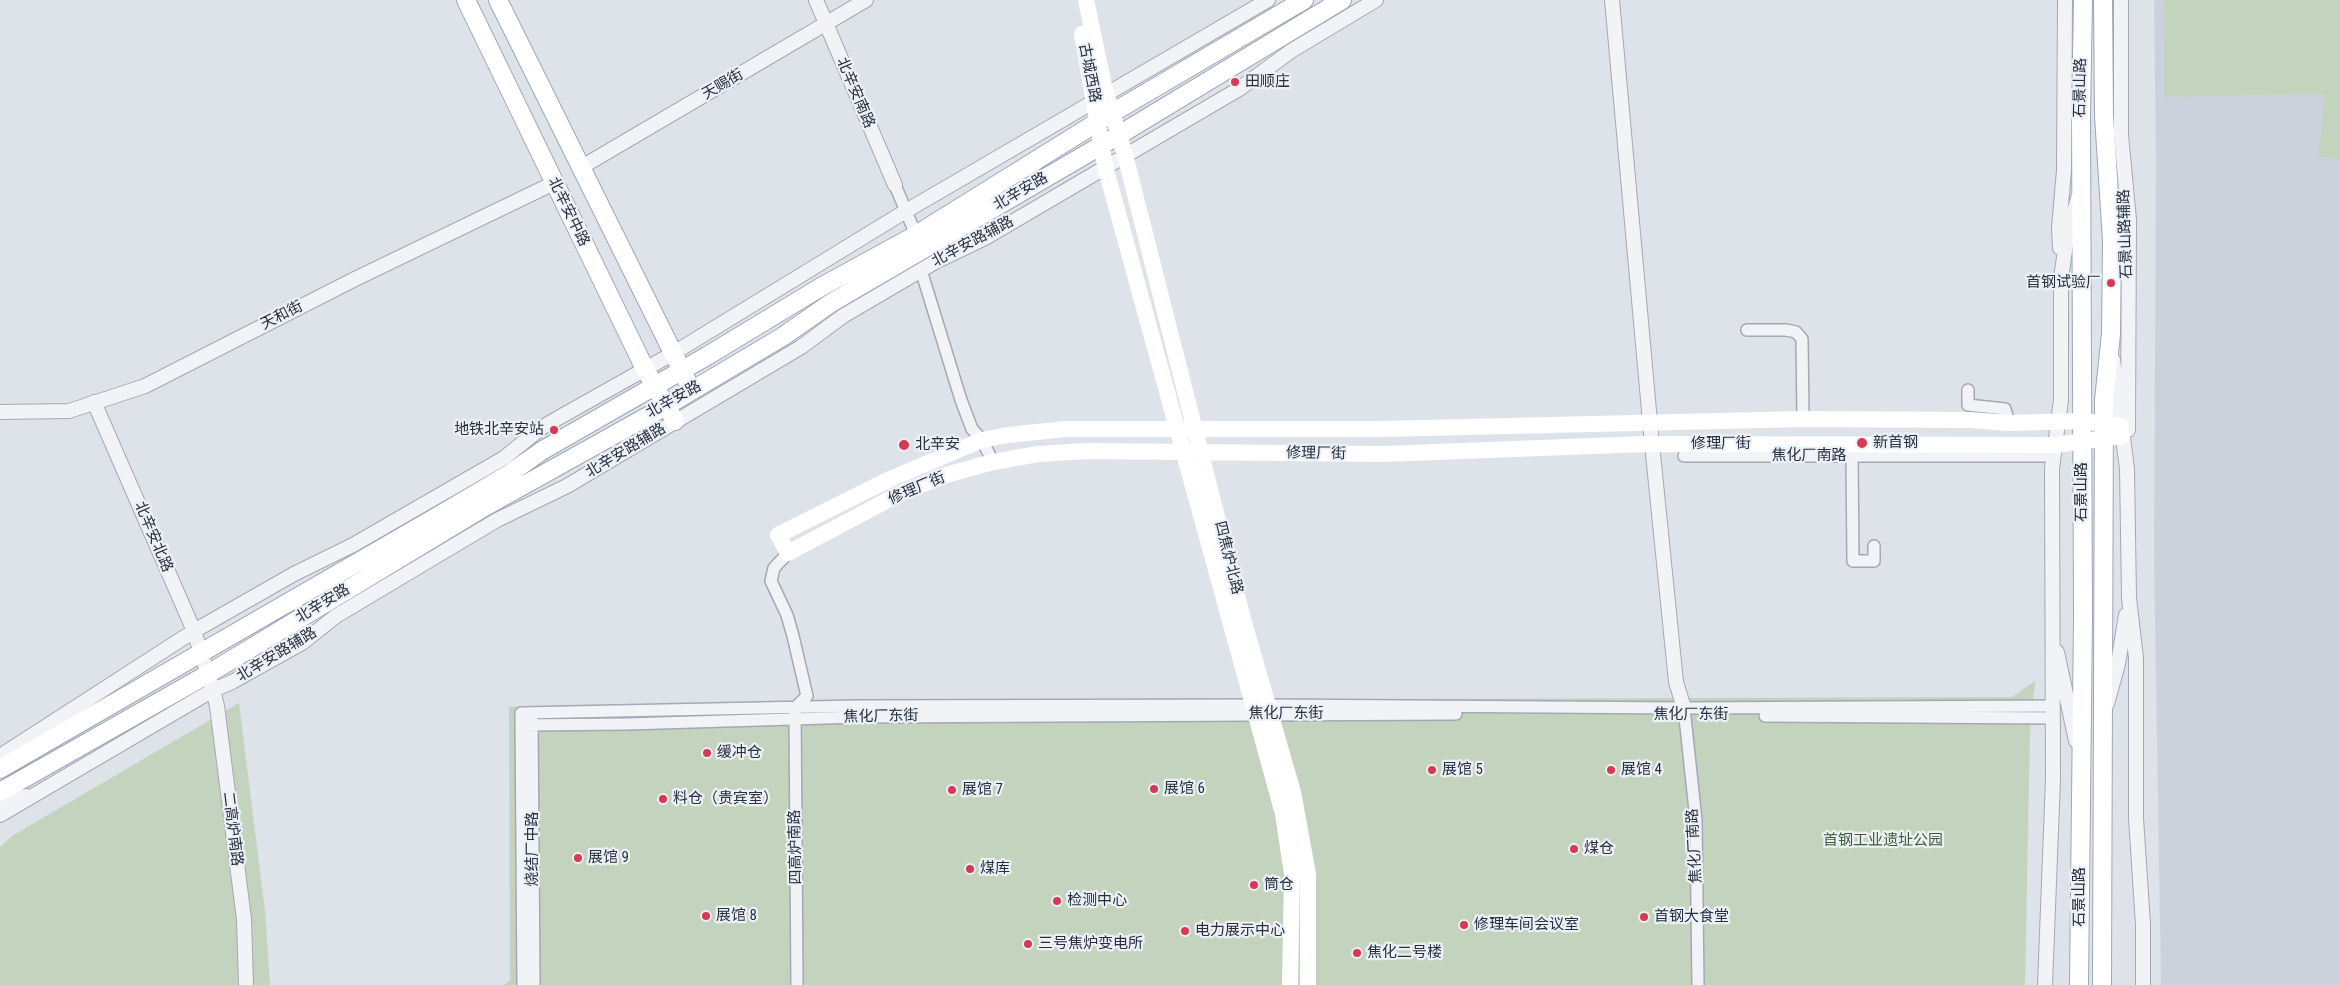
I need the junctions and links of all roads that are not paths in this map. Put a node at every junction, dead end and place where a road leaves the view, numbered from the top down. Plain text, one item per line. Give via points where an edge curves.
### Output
1 (466, 0) edge
2 (498, 0) edge
3 (816, 0) edge
4 (866, 0) edge
5 (1076, 0) edge
6 (1086, 0) edge
7 (1268, 0) edge
8 (1303, 0) edge
9 (1342, 0) edge
10 (1376, 0) edge
11 (1612, 0) edge
12 (2064, 0) edge
13 (2083, 0) edge
14 (2104, 0) edge
15 (2121, 0) edge
16 (1247, 12) junction
17 (826, 25) junction
18 (1101, 99) junction
19 (1105, 118) junction
20 (1120, 135) junction
21 (1102, 145) junction
22 (1125, 155) junction
23 (1105, 166) junction
24 (580, 168) junction
25 (554, 183) junction
26 (895, 185) joint
27 (2082, 185) junction
28 (906, 211) junction
29 (916, 236) junction
30 (921, 270) junction
31 (2062, 278) junction
32 (864, 284) junction
33 (1747, 330) dead end
34 (672, 354) junction
35 (645, 369) junction
36 (681, 372) junction
37 (655, 385) junction
38 (692, 390) junction
39 (1968, 390) dead end
40 (94, 402) junction
41 (0, 412) edge
42 (671, 413) junction
43 (1803, 419) junction
44 (2058, 421) junction
45 (2083, 421) junction
46 (1650, 423) junction
47 (2009, 423) junction
48 (1176, 428) junction
49 (1195, 428) junction
50 (2113, 432) junction
51 (982, 440) junction
52 (2083, 442) junction
53 (1652, 444) junction
54 (2054, 451) junction
55 (1183, 452) junction
56 (1201, 452) junction
57 (1684, 456) dead end
58 (1852, 456) junction
59 (993, 462) junction
60 (2127, 469) junction
61 (438, 516) junction
62 (498, 520) junction
63 (392, 523) junction
64 (422, 544) junction
65 (1874, 546) dead end
66 (788, 553) junction
67 (2050, 580) junction
68 (2129, 598) junction
69 (194, 631) junction
70 (202, 652) junction
71 (210, 682) junction
72 (795, 708) junction
73 (1262, 709) junction
74 (1685, 712) junction
75 (2052, 712) junction
76 (2104, 714) junction
77 (526, 719) junction
78 (795, 720) junction
79 (2080, 759) junction
80 (3, 762) edge
81 (0, 792) edge
82 (38, 793) junction
83 (0, 801) edge
84 (0, 815) edge
85 (246, 985) edge
86 (523, 985) edge
87 (534, 985) edge
88 (797, 985) edge
89 (1290, 985) edge
90 (1308, 985) edge
91 (1698, 985) edge
92 (2045, 985) edge
93 (2079, 985) edge
94 (2102, 985) edge
95 (2143, 985) edge

1 - 25 main road, 北辛安中路
2 - 24 main road, 北辛安中路
3 - 17 street, 北辛安南路
4 - 17 street, 天赐街
5 - 18 main road, 古城西路
6 - 18 main road, 古城西路
7 - 16 street
8 - 16 street
8 - 19 main road, 北辛安路
9 - 20 main road, 北辛安路
10 - 22 street, 北辛安路辅路 via 1291,51 1239,89
11 - 46 street
12 - 31 street via 2064,170 2059,228
13 - 27 main road, 石景山路
14 - 50 main road, 石景山路 via 2104,116 2112,241 2111,334 2104,400
15 - 60 street, 石景山路辅路 via 2120,122 2129,220
16 - 18 street
17 - 24 street, 天赐街
17 - 26 street, 北辛安南路
18 - 19 main road, 古城西路
18 - 28 street
19 - 20 main road, 古城西路
19 - 21 main road, 古城西路
19 - 29 main road, 北辛安路
20 - 21 main road, 北辛安路
20 - 22 main road, 四焦炉北路
21 - 23 main road, 四焦炉北路
21 - 32 main road, 北辛安路
22 - 23 street, 北辛安路辅路
22 - 49 main road, 四焦炉北路
23 - 30 street, 北辛安路辅路 via 986,238
23 - 48 main road, 四焦炉北路
24 - 34 main road, 北辛安中路
25 - 35 main road, 北辛安中路
25 - 40 street, 天和街 via 145,386
26 - 28 street
27 - 31 street via 2067,236
27 - 45 main road, 石景山路
28 - 29 street
28 - 34 street
29 - 36 main road, 北辛安路 via 821,287
30 - 32 street
30 - 42 street, 北辛安路辅路 via 842,316 801,347
30 - 51 street via 960,400 972,429
31 - 44 street
32 - 38 main road, 北辛安路
33 - 43 street via 1786,330 1796,332 1802,339
34 - 35 street
34 - 36 main road, 北辛安中路
35 - 37 main road, 北辛安中路
35 - 63 street via 541,428 504,458
36 - 37 main road, 北辛安路
36 - 38 main road, 北辛安中路
37 - 42 main road, 北辛安中路
37 - 61 main road, 北辛安路
38 - 42 main road, 北辛安路
39 - 47 street via 1968,405 2005,408
40 - 41 street, 天和街 via 69,412
40 - 69 street, 北辛安北路
42 - 62 street, 北辛安路辅路 via 567,486
42 - 64 main road, 北辛安路
43 - 46 main road, 修理厂街
43 - 47 main road, 修理厂街
44 - 45 main road
44 - 47 main road
44 - 54 street
45 - 50 main road
45 - 52 main road, 石景山路
46 - 49 main road, 修理厂街 via 1382,429
46 - 53 street
48 - 49 main road, 修理厂街
48 - 51 main road, 修理厂街 via 1066,429
48 - 55 main road, 四焦炉北路
49 - 56 main road, 四焦炉北路
50 - 52 main road, 修理厂街
50 - 60 street, 石景山路
50 - 76 main road, 石景山路
51 - 59 street
51 - 66 main road, 修理厂街 via 890,479 778,535
52 - 54 main road, 修理厂街
52 - 79 main road, 石景山路
53 - 54 main road, 修理厂街
53 - 56 main road, 修理厂街 via 1382,454
53 - 74 street via 1676,682
54 - 58 street, 焦化厂南路
54 - 67 street
55 - 56 main road, 修理厂街
55 - 59 main road, 修理厂街 via 1087,451 1038,454
55 - 73 main road, 四焦炉北路
56 - 73 main road, 四焦炉北路 via 1244,619
57 - 58 street, 焦化厂南路
58 - 65 street via 1854,561 1874,561
59 - 66 main road, 修理厂街 via 903,492
60 - 68 street, 石景山路
61 - 63 street
61 - 70 main road, 北辛安路
62 - 64 street
62 - 71 street, 北辛安路辅路 via 336,616 302,643 232,682
63 - 69 street
64 - 71 main road, 北辛安路
66 - 72 street via 774,568 770,581 787,615 807,696
67 - 75 street
67 - 79 street via 2057,652
68 - 76 street via 2118,664
68 - 95 street, 石景山路 via 2136,658 2136,818 2143,925
69 - 70 street, 北辛安北路
69 - 80 street
70 - 71 street, 北辛安北路
70 - 80 main road, 北辛安路
71 - 81 main road, 北辛安路
71 - 82 street, 北辛安路辅路
71 - 85 street, 二高炉南路 via 217,706 244,919
72 - 73 street, 焦化厂东街
72 - 77 street, 焦化厂东街
72 - 78 street, 四高炉南路
73 - 74 street, 焦化厂东街
73 - 78 street, 焦化厂东街
73 - 89 main road, 四焦炉北路 via 1291,866
73 - 90 main road, 四焦炉北路 via 1293,792 1308,874
74 - 75 street, 焦化厂东街
74 - 91 street, 焦化厂南路 via 1696,820
75 - 92 street via 2053,779
76 - 94 main road, 石景山路
77 - 78 street, 焦化厂东街
77 - 86 street, 烧结厂中路
77 - 87 street, 烧结厂中路
78 - 88 street, 四高炉南路
79 - 93 main road, 石景山路
82 - 83 street
82 - 84 street, 北辛安路辅路

